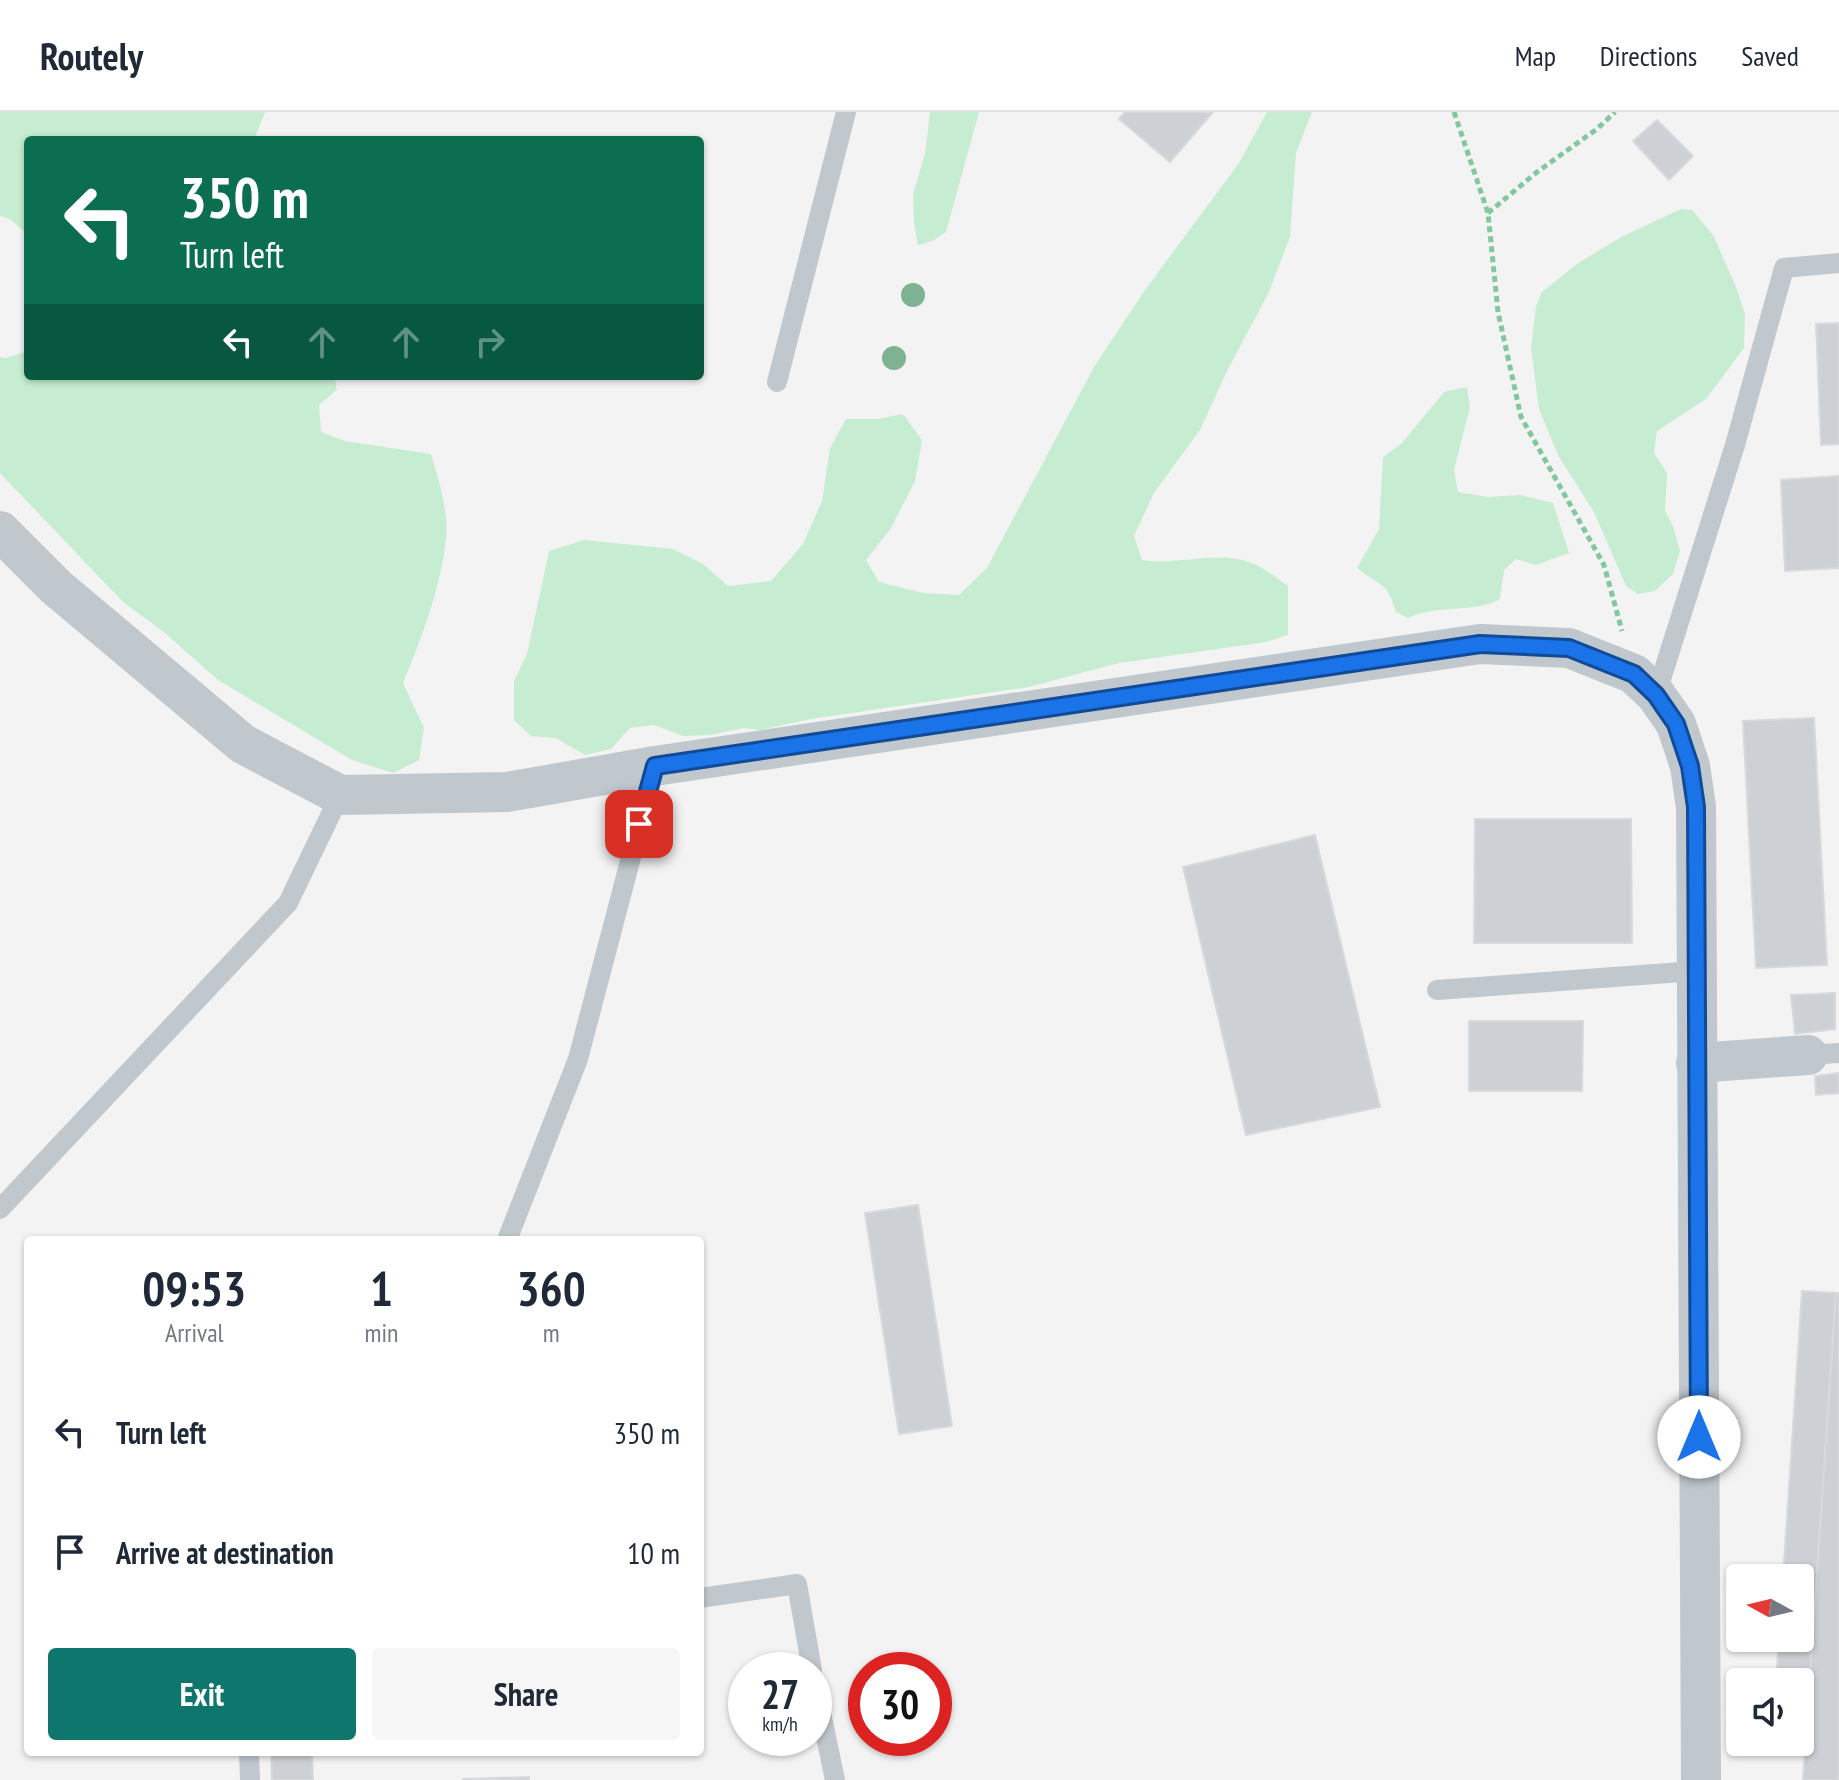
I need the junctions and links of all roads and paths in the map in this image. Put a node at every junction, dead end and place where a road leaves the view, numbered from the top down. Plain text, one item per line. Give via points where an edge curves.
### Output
1 (846, 112) edge
2 (1454, 112) edge
3 (1615, 112) edge
4 (1488, 213) junction
5 (1839, 263) edge
6 (777, 382) dead end
7 (0, 531) edge
8 (1645, 685) junction
9 (655, 766) junction
10 (340, 795) junction
11 (1696, 971) junction
12 (1437, 990) dead end
13 (1823, 1054) edge
14 (1696, 1063) junction
15 (0, 1209) edge
16 (509, 1236) edge
17 (704, 1597) edge
18 (809, 1652) edge
19 (249, 1756) edge
20 (830, 1756) edge
21 (250, 1780) edge
22 (835, 1780) edge
23 (1701, 1780) edge

1 - 6 lane
2 - 4 path
3 - 4 path
4 - 8 path via 1498,312 1521,417 1604,565
5 - 8 lane via 1784,268 1735,445
7 - 10 street via 56,587 243,744
8 - 9 street via 1569,648 1480,644
8 - 11 street via 1676,724 1690,766 1696,807
9 - 10 street via 507,792
9 - 16 lane via 578,1059
10 - 15 lane via 288,903
11 - 12 lane
11 - 14 street
13 - 14 street
14 - 23 street
17 - 18 lane via 797,1584
19 - 21 lane
20 - 22 lane

